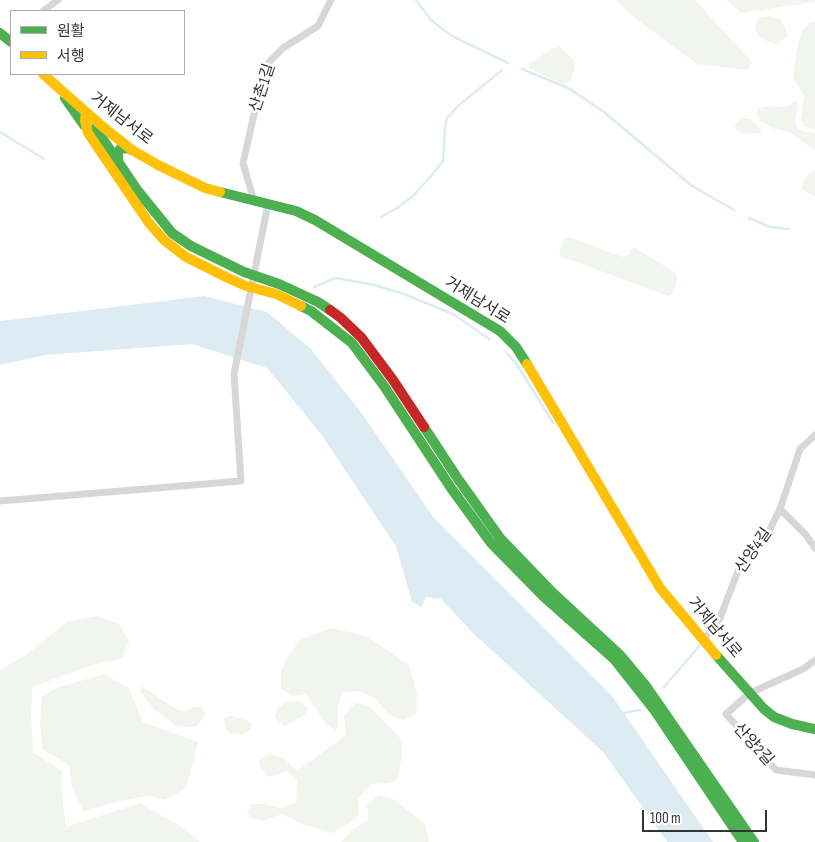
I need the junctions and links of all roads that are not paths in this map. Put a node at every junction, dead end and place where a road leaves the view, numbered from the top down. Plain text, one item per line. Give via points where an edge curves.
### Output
1 (58, 0) edge
2 (331, 0) edge
3 (44, 10) edge
4 (44, 75) edge
5 (52, 82) junction
6 (86, 112) junction
7 (97, 122) junction
8 (86, 128) junction
9 (132, 150) junction
10 (118, 160) junction
11 (254, 201) junction
12 (268, 204) junction
13 (254, 275) junction
14 (251, 292) junction
15 (815, 435) edge
16 (0, 501) edge
17 (780, 509) junction
18 (815, 548) edge
19 (703, 641) junction
20 (815, 660) edge
21 (750, 693) junction
22 (815, 729) edge
23 (815, 776) edge
24 (743, 842) edge
25 (754, 842) edge

1 - 3 street
2 - 11 street, 산촌1길 via 318,26 269,62 243,163
4 - 5 street, 거제남서로
5 - 6 street, 거제남서로
5 - 8 street
6 - 7 street, 거제남서로
6 - 8 street
7 - 9 street, 거제남서로
7 - 10 street via 96,129
8 - 14 street via 149,223 164,240 186,257 240,283
9 - 10 street via 120,149
9 - 11 street, 거제남서로 via 205,188
10 - 13 street via 156,216 172,233 191,246
11 - 12 street, 거제남서로
12 - 13 street
12 - 19 street, 거제남서로 via 315,220 500,331 516,347 660,588
13 - 14 street
13 - 25 street via 318,302 361,337 500,538 620,656 646,686
14 - 16 street via 234,374 241,481
14 - 24 street via 276,294 311,311 352,343 491,543 544,597 614,660 655,711
15 - 17 street, 산양4길 via 800,449
17 - 18 street
17 - 19 street, 산양4길 via 766,537 738,571 720,618
19 - 21 street, 거제남서로
20 - 21 street via 803,669
21 - 22 street, 거제남서로 via 774,717
21 - 23 street, 산양2길 via 726,714 776,770

